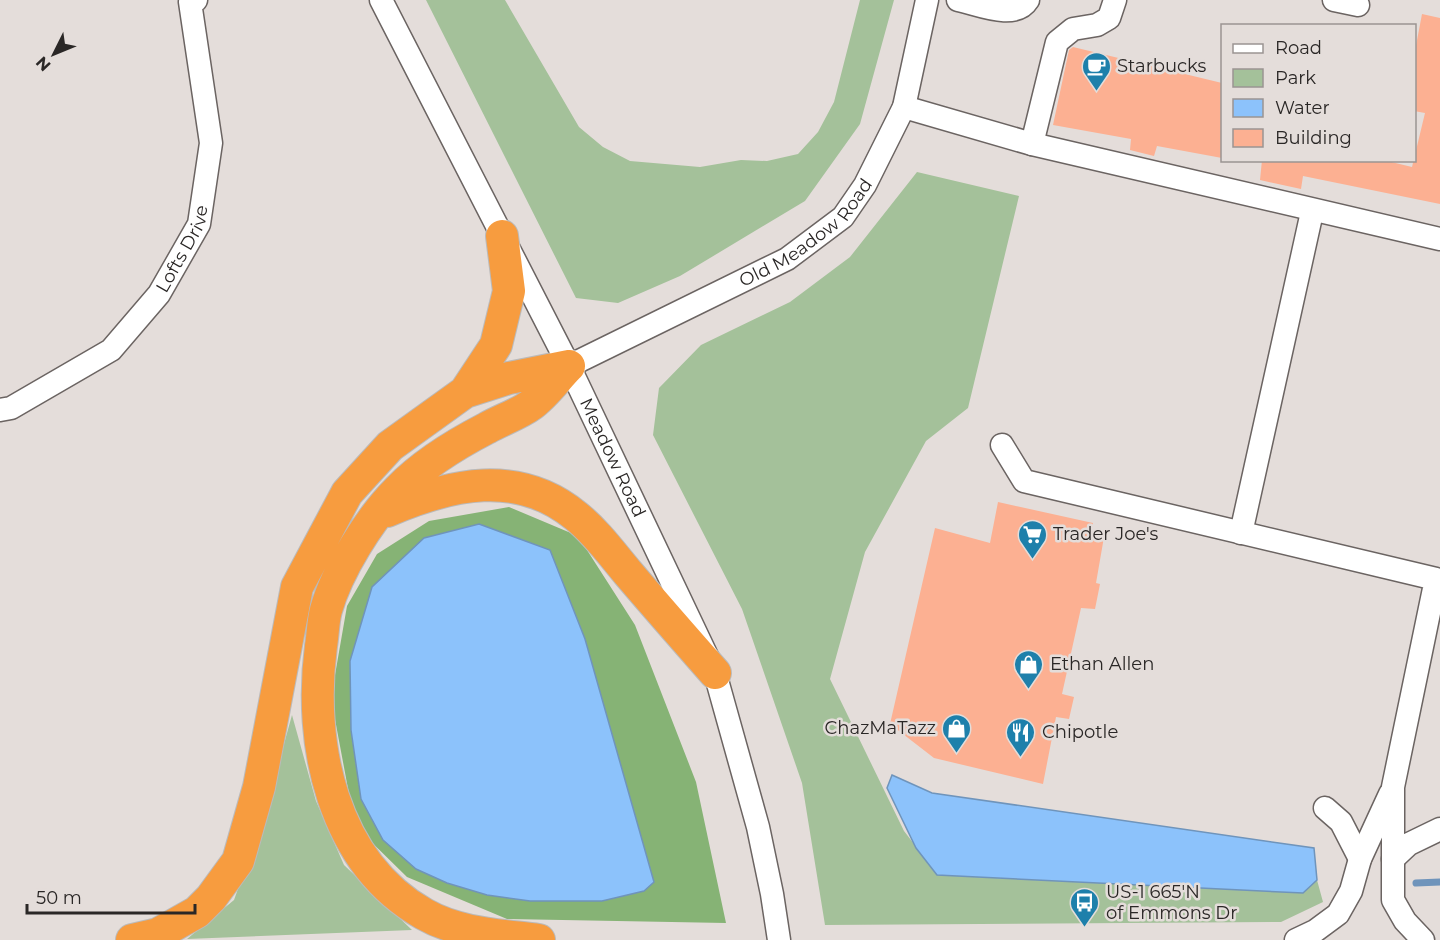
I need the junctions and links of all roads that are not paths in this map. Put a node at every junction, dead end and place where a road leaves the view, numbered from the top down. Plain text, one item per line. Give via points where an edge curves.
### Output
1 (381, 0) edge
2 (927, 0) edge
3 (958, 0) edge
4 (1028, 0) edge
5 (1115, 0) edge
6 (1334, 0) edge
7 (193, 1) edge
8 (1358, 5) dead end
9 (903, 106) junction
10 (1032, 144) junction
11 (1312, 212) junction
12 (502, 237) junction
13 (1440, 239) edge
14 (569, 366) junction
15 (465, 392) junction
16 (0, 410) edge
17 (1002, 445) dead end
18 (378, 515) junction
19 (1241, 533) junction
20 (1438, 578) edge
21 (715, 673) junction
22 (1393, 787) junction
23 (1324, 808) dead end
24 (1440, 829) edge
25 (1360, 859) junction
26 (1393, 859) junction
27 (132, 940) edge
28 (539, 940) edge
29 (779, 940) edge
30 (1296, 940) edge
31 (1423, 940) edge

1 - 12 street, Meadow Road
2 - 9 street, Old Meadow Road
3 - 4 street via 1009,11 1020,9
5 - 10 street via 1113,11 1103,22 1073,29 1057,42
6 - 8 street
7 - 16 street, Lofts Drive via 211,143 199,224 159,294 111,350 11,408
9 - 10 street
9 - 14 street, Old Meadow Road via 865,185 843,217 814,240 788,260
10 - 11 street via 1264,197
11 - 13 street
11 - 19 street
12 - 14 street, Meadow Road
12 - 15 highway via 509,291 499,334
14 - 15 highway
14 - 18 highway via 532,405 444,453 407,482
14 - 21 street, Meadow Road
15 - 27 highway via 390,446 347,493 297,587 259,787 238,861 197,912 158,934
17 - 19 street via 1024,481
18 - 21 highway via 436,491 464,485 500,485 557,502 578,517
18 - 28 highway via 347,561 326,610 319,664 320,744 338,811 376,873 396,895 425,915 466,930
19 - 20 street
20 - 22 street
21 - 29 street, Meadow Road via 758,827
22 - 25 street
22 - 26 street
23 - 25 street via 1341,822
24 - 26 street via 1409,844
25 - 30 street via 1351,891 1338,914
26 - 31 street via 1394,900 1405,921

